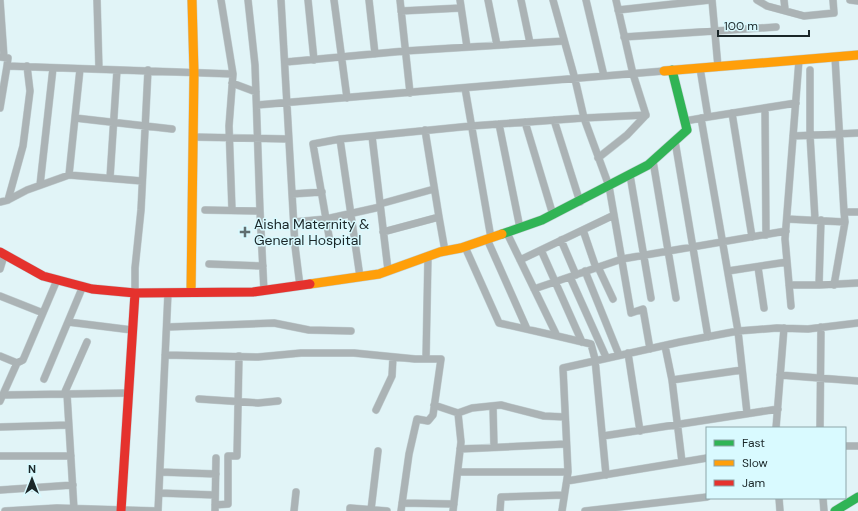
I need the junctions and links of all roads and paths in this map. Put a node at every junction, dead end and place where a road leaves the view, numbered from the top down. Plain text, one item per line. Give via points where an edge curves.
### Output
1 (0, 0) edge
2 (97, 0) edge
3 (192, 0) edge
4 (221, 0) edge
5 (248, 0) edge
6 (281, 0) edge
7 (308, 0) edge
8 (334, 0) edge
9 (369, 0) edge
10 (400, 0) edge
11 (460, 0) edge
12 (488, 0) edge
13 (521, 0) edge
14 (553, 0) edge
15 (586, 0) edge
16 (616, 0) edge
17 (711, 0) edge
18 (757, 0) edge
19 (784, 0) edge
20 (833, 0) edge
21 (850, 0) edge
22 (858, 1) edge
23 (647, 3) edge
24 (461, 8) junction
25 (618, 10) junction
26 (785, 10) junction
27 (401, 12) junction
28 (776, 27) dead end
29 (715, 30) junction
30 (624, 37) junction
31 (564, 41) junction
32 (530, 43) junction
33 (497, 45) junction
34 (467, 47) junction
35 (405, 50) junction
36 (375, 54) junction
37 (858, 55) edge
38 (2, 57) edge
39 (342, 57) junction
40 (835, 57) junction
41 (314, 60) junction
42 (799, 60) junction
43 (286, 62) junction
44 (7, 66) junction
45 (27, 66) junction
46 (718, 67) junction
47 (53, 68) junction
48 (700, 68) junction
49 (80, 69) junction
50 (99, 70) junction
51 (117, 70) junction
52 (148, 70) junction
53 (810, 70) dead end
54 (668, 71) junction
55 (194, 73) junction
56 (233, 74) junction
57 (632, 74) junction
58 (604, 76) junction
59 (575, 79) junction
60 (232, 83) junction
61 (465, 88) junction
62 (256, 92) junction
63 (410, 93) junction
64 (347, 98) junction
65 (0, 104) edge
66 (287, 104) junction
67 (796, 104) junction
68 (257, 105) junction
69 (0, 108) edge
70 (764, 108) junction
71 (732, 114) junction
72 (646, 115) junction
73 (75, 118) junction
74 (584, 118) junction
75 (704, 118) junction
76 (554, 120) junction
77 (685, 121) junction
78 (525, 122) junction
79 (115, 123) junction
80 (500, 124) junction
81 (471, 126) junction
82 (145, 127) junction
83 (172, 129) dead end
84 (425, 130) junction
85 (858, 133) edge
86 (841, 134) junction
87 (810, 135) junction
88 (372, 136) junction
89 (793, 136) junction
90 (193, 137) junction
91 (230, 139) junction
92 (258, 139) junction
93 (288, 139) junction
94 (340, 139) junction
95 (675, 141) junction
96 (598, 158) junction
97 (653, 161) junction
98 (69, 175) junction
99 (630, 175) junction
100 (110, 178) junction
101 (142, 181) junction
102 (40, 185) junction
103 (609, 186) junction
104 (434, 189) junction
105 (322, 192) junction
106 (292, 194) junction
107 (8, 200) junction
108 (0, 202) edge
109 (580, 202) junction
110 (380, 206) junction
111 (205, 210) dead end
112 (232, 210) junction
113 (260, 211) junction
114 (844, 212) junction
115 (858, 212) edge
116 (351, 214) junction
117 (553, 215) junction
118 (614, 215) junction
119 (439, 217) junction
120 (326, 219) junction
121 (787, 220) junction
122 (818, 220) junction
123 (294, 222) junction
124 (845, 222) junction
125 (520, 228) junction
126 (583, 230) junction
127 (786, 231) junction
128 (383, 232) junction
129 (507, 233) junction
130 (766, 235) junction
131 (752, 237) junction
132 (489, 239) junction
133 (561, 240) junction
134 (330, 242) dead end
135 (723, 242) junction
136 (465, 247) junction
137 (694, 247) junction
138 (541, 250) junction
139 (445, 251) junction
140 (668, 251) junction
141 (2, 254) edge
142 (644, 255) junction
143 (428, 256) junction
144 (622, 259) junction
145 (520, 260) junction
146 (787, 262) junction
147 (210, 264) dead end
148 (263, 266) junction
149 (597, 267) junction
150 (758, 267) junction
151 (0, 269) edge
152 (388, 270) junction
153 (585, 271) junction
154 (728, 271) junction
155 (573, 276) junction
156 (360, 277) junction
157 (58, 280) junction
158 (555, 282) junction
159 (858, 283) edge
160 (789, 285) junction
161 (819, 285) junction
162 (834, 285) junction
163 (83, 286) junction
164 (300, 286) junction
165 (534, 289) junction
166 (264, 291) junction
167 (191, 292) junction
168 (135, 293) junction
169 (168, 293) junction
170 (0, 296) edge
171 (613, 298) dead end
172 (651, 298) dead end
173 (676, 298) dead end
174 (791, 306) dead end
175 (764, 308) dead end
176 (43, 313) junction
177 (68, 322) junction
178 (858, 323) edge
179 (168, 327) junction
180 (821, 327) junction
181 (784, 328) junction
182 (526, 329) junction
183 (132, 330) junction
184 (351, 331) dead end
185 (738, 331) junction
186 (557, 336) junction
187 (708, 337) junction
188 (87, 342) dead end
189 (582, 342) junction
190 (665, 346) junction
191 (650, 349) junction
192 (628, 353) junction
193 (165, 355) junction
194 (619, 355) junction
195 (0, 356) edge
196 (239, 356) junction
197 (393, 357) junction
198 (606, 357) junction
199 (426, 359) junction
200 (596, 359) junction
201 (17, 363) junction
202 (742, 370) junction
203 (780, 375) junction
204 (822, 378) junction
205 (44, 379) dead end
206 (672, 380) junction
207 (858, 381) edge
208 (129, 393) junction
209 (66, 394) junction
210 (1, 398) edge
211 (199, 399) dead end
212 (278, 401) dead end
213 (238, 402) junction
214 (434, 405) junction
215 (493, 406) junction
216 (778, 409) junction
217 (376, 410) dead end
218 (458, 413) junction
219 (747, 413) junction
220 (565, 417) junction
221 (676, 424) junction
222 (69, 425) junction
223 (0, 427) edge
224 (776, 427) edge
225 (820, 427) edge
226 (640, 431) junction
227 (602, 436) junction
228 (566, 444) junction
229 (846, 446) edge
230 (858, 446) edge
231 (494, 447) junction
232 (460, 449) junction
233 (378, 451) dead end
234 (0, 456) edge
235 (71, 456) junction
236 (216, 458) dead end
237 (706, 458) edge
238 (682, 462) junction
239 (160, 472) junction
240 (458, 472) junction
241 (568, 472) junction
242 (216, 474) junction
243 (606, 474) junction
244 (567, 481) junction
245 (73, 485) junction
246 (0, 490) edge
247 (296, 492) dead end
248 (159, 493) junction
249 (215, 495) junction
250 (564, 495) junction
251 (706, 497) edge
252 (858, 497) edge
253 (779, 499) edge
254 (823, 499) edge
255 (402, 507) edge
256 (454, 507) edge
257 (74, 508) junction
258 (215, 508) edge
259 (57, 509) edge
260 (623, 509) edge
261 (121, 510) edge
262 (371, 510) junction
263 (5, 511) edge
264 (158, 511) edge
265 (294, 511) edge
266 (350, 511) edge
267 (387, 511) edge
268 (500, 511) edge
269 (562, 511) edge
270 (585, 511) edge
271 (780, 511) edge
272 (824, 511) edge
273 (835, 511) edge

1 - 38 street
2 - 50 street
3 - 55 street
4 - 56 street
5 - 62 street
6 - 43 street
7 - 41 street
8 - 39 street
9 - 36 street
10 - 27 street
11 - 24 street
12 - 33 street
13 - 32 street
14 - 31 street
15 - 58 street
16 - 25 street
17 - 23 street
17 - 29 street
18 - 26 street via 767,6
19 - 26 street
20 - 26 street via 834,14 804,16
21 - 22 street
23 - 25 street
24 - 27 street
24 - 34 street
25 - 30 street
27 - 35 street
28 - 29 street
29 - 30 street
29 - 46 street
30 - 57 street
31 - 32 street
31 - 59 street
32 - 33 street
33 - 34 street
34 - 35 street
35 - 36 street
35 - 63 street
36 - 39 street
37 - 40 street
38 - 44 street via 8,58
39 - 41 street
39 - 64 street
40 - 42 street
40 - 86 street
41 - 43 street
42 - 46 street
42 - 67 street
43 - 66 street
44 - 45 street
44 - 65 street
45 - 47 street
45 - 107 street via 30,91 23,146
46 - 48 street
47 - 49 street
47 - 102 street
48 - 54 street
48 - 75 street
49 - 50 street
49 - 73 street
50 - 51 street
51 - 52 street
51 - 79 street
52 - 55 street
52 - 82 street
53 - 87 street
54 - 57 street
54 - 77 street
55 - 56 street
55 - 90 street
56 - 60 street
57 - 58 street
57 - 72 street
58 - 59 street
59 - 61 street
59 - 74 street
60 - 62 street
60 - 91 street
61 - 63 street
61 - 81 street
62 - 68 street
63 - 64 street
64 - 66 street
65 - 69 street
66 - 68 street
66 - 93 street
67 - 70 street
67 - 89 street
68 - 92 street
70 - 71 street
70 - 130 street
71 - 75 street
71 - 131 street
72 - 74 street
72 - 96 street via 627,135
73 - 79 street
73 - 98 street
74 - 76 street
74 - 96 street
75 - 77 street
75 - 135 street
76 - 78 street
76 - 109 street
77 - 95 street via 687,130
78 - 80 street
78 - 117 street
79 - 82 street
79 - 100 street
80 - 81 street
80 - 125 street
81 - 84 street
81 - 132 street
82 - 83 street
82 - 101 street
84 - 88 street
84 - 104 street
85 - 86 street
86 - 87 street
86 - 114 street
87 - 89 street
87 - 122 street
88 - 94 street
88 - 110 street
89 - 121 street
90 - 91 street
90 - 167 street
91 - 92 street
91 - 112 street
92 - 93 street
92 - 113 street
93 - 106 street
94 - 105 street via 313,144
94 - 116 street
95 - 97 street
95 - 137 street
96 - 103 street
97 - 99 street
97 - 140 street
98 - 100 street
98 - 102 street
99 - 103 street
99 - 142 street
100 - 101 street
101 - 168 street
102 - 107 street
103 - 109 street
103 - 118 street
104 - 110 street
104 - 119 street
105 - 106 street
105 - 120 street
106 - 123 street
107 - 108 street
109 - 117 street
110 - 116 street
110 - 128 street
111 - 112 street
112 - 113 street
113 - 148 street
114 - 115 street
114 - 124 street
116 - 120 street
116 - 156 street
117 - 125 street
118 - 126 street
118 - 144 street
119 - 128 street
119 - 139 street
120 - 123 street
120 - 134 street
121 - 122 street
121 - 127 street
122 - 124 street
122 - 161 street
123 - 164 street
124 - 162 street
125 - 129 street
126 - 133 street
126 - 149 street
127 - 130 street
127 - 146 street
128 - 152 street
129 - 132 street
129 - 145 street
130 - 131 street
131 - 135 street
132 - 136 street
132 - 182 street
133 - 138 street
133 - 155 street
135 - 137 street
135 - 154 street
136 - 139 street
136 - 182 street via 499,323
137 - 140 street
137 - 187 street
138 - 145 street
138 - 158 street
139 - 143 street
140 - 142 street
140 - 173 street
141 - 151 street
141 - 157 street via 43,276
142 - 144 street
142 - 172 street
143 - 152 street
143 - 199 street
144 - 149 street
144 - 191 street via 632,313 643,309
145 - 165 street
146 - 150 street
146 - 160 street
147 - 148 street
148 - 166 street
149 - 153 street
149 - 171 street
150 - 154 street
150 - 175 street
152 - 156 street
153 - 155 street
153 - 194 street
154 - 185 street
155 - 158 street
155 - 198 street
156 - 164 street
157 - 163 street
157 - 176 street
158 - 165 street
158 - 189 street
159 - 162 street
160 - 161 street
160 - 174 street
161 - 162 street
163 - 168 street
163 - 177 street
164 - 166 street
165 - 186 street
166 - 167 street
167 - 169 street
168 - 169 street
168 - 183 street
169 - 179 street
170 - 176 street
176 - 201 street via 23,360
177 - 183 street
177 - 205 street
178 - 180 street
179 - 184 street via 274,323 309,330
179 - 193 street
180 - 181 street
180 - 204 street
181 - 185 street
181 - 203 street
182 - 186 street
183 - 208 street
185 - 187 street
185 - 202 street
186 - 189 street
187 - 190 street
188 - 209 street
189 - 200 street via 591,344
190 - 191 street
190 - 206 street
191 - 192 street
192 - 194 street
192 - 226 street
193 - 196 street
193 - 239 street
194 - 198 street
195 - 201 street
196 - 197 street via 354,353
196 - 213 street
197 - 199 street
197 - 217 street via 392,376
198 - 200 street
199 - 214 street via 441,359
200 - 220 street via 563,368
200 - 227 street
201 - 210 street
202 - 206 street
202 - 219 street
203 - 204 street
203 - 216 street
204 - 207 street
204 - 225 street
206 - 221 street
208 - 209 street
208 - 261 street
209 - 210 street
209 - 222 street
211 - 213 street
212 - 213 street
213 - 258 street via 237,456 228,456 228,504
214 - 218 street
214 - 255 street via 433,415 428,421 417,419 409,454
215 - 218 street via 472,408
215 - 220 street via 501,405 544,416
215 - 231 street
216 - 219 street
216 - 224 street
218 - 232 street
219 - 221 street
220 - 228 street
221 - 226 street
221 - 238 street
222 - 223 street
222 - 235 street
226 - 227 street
227 - 243 street
228 - 231 street
228 - 241 street
229 - 230 street
231 - 232 street
232 - 240 street
233 - 262 street
234 - 235 street
235 - 245 street
236 - 242 street
237 - 238 street
238 - 243 street
239 - 242 street
239 - 248 street
240 - 241 street
240 - 256 street
241 - 244 street
242 - 249 street
243 - 244 street
244 - 250 street
245 - 246 street
245 - 257 street
247 - 265 street
248 - 249 street
248 - 264 street
249 - 258 street
250 - 268 street via 501,497
250 - 269 street
251 - 260 street
252 - 273 street
253 - 271 street
254 - 272 street
255 - 256 street
257 - 259 street
257 - 261 street
259 - 263 street
260 - 270 street
261 - 264 street
262 - 266 street via 350,508
262 - 267 street

